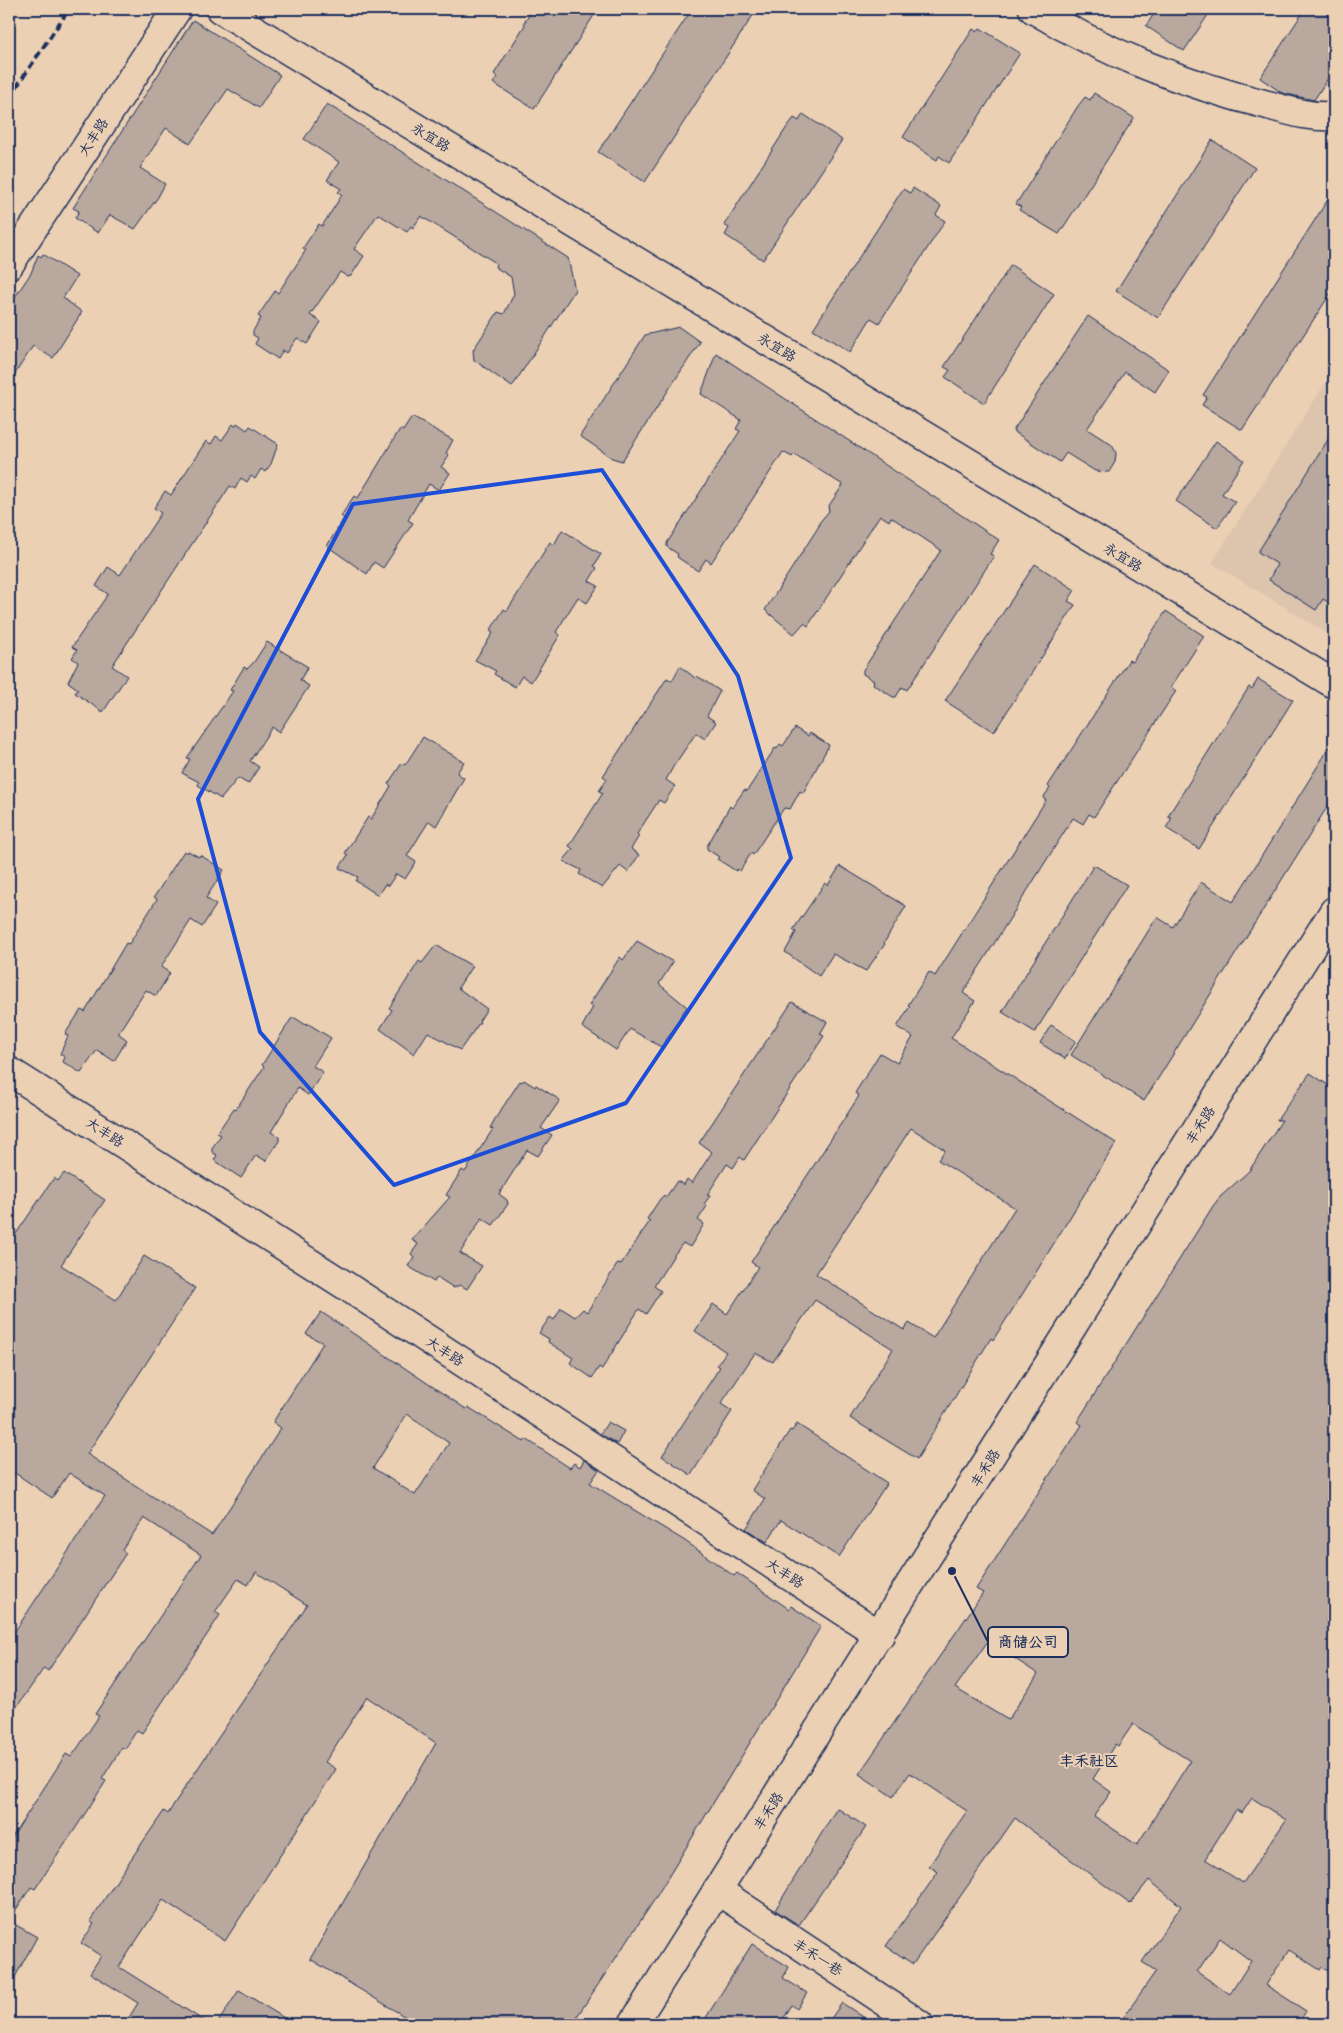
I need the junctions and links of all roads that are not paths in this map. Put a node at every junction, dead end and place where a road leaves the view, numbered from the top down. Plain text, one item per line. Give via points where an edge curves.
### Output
1 (177, 9) edge
2 (220, 9) edge
3 (1033, 9) edge
4 (1334, 116) edge
5 (9, 265) edge
6 (1334, 684) edge
7 (1334, 912) edge
8 (9, 1071) edge
9 (880, 1635) junction
10 (717, 1890) junction
11 (633, 2024) edge
12 (919, 2024) edge

1 - 5 street, 大丰路
2 - 6 street, 永宜路
3 - 4 street via 1061,26 1140,63 1236,97 1316,118
7 - 9 street, 丰禾路
8 - 9 street, 大丰路 via 343,1284
9 - 10 street, 丰禾路
10 - 11 street, 丰禾路
10 - 12 street, 丰禾一巷

